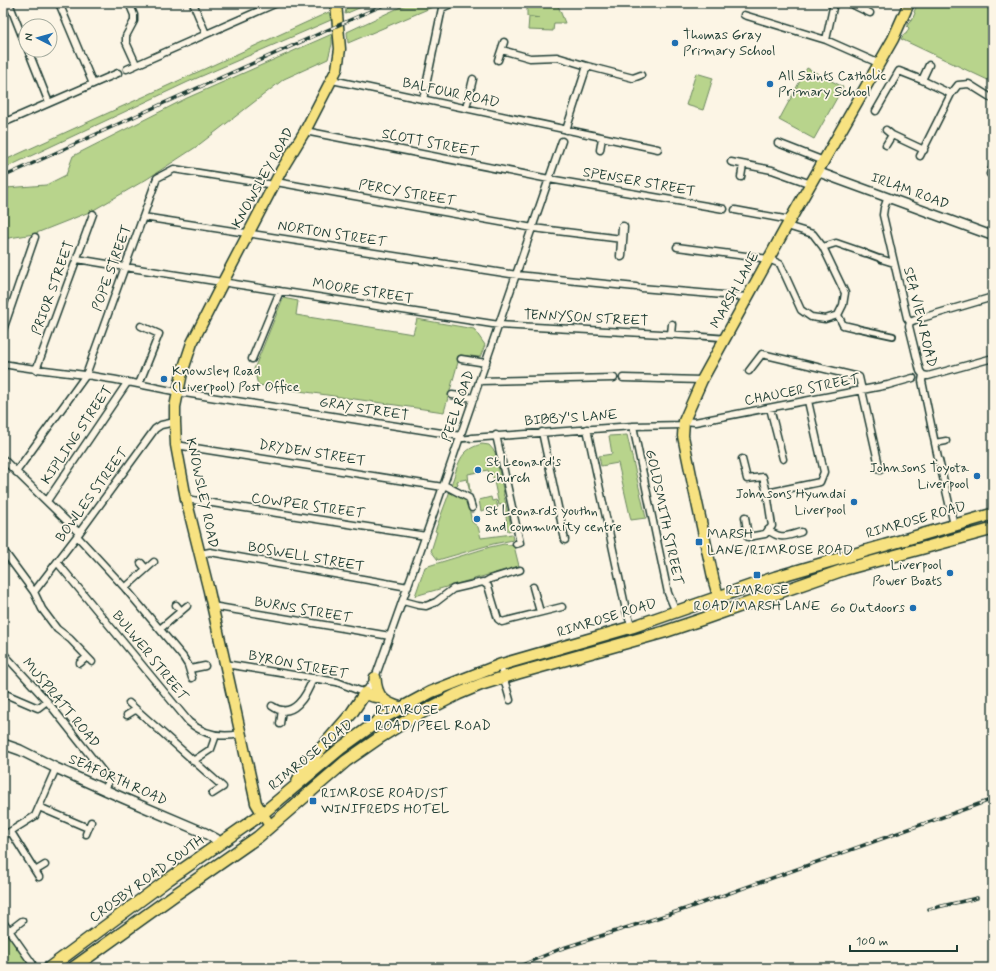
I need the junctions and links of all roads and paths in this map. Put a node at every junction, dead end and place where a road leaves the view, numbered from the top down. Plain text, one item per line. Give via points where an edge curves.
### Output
1 (9, 3) edge
2 (59, 3) edge
3 (129, 3) edge
4 (193, 3) edge
5 (277, 3) edge
6 (336, 3) edge
7 (453, 3) edge
8 (834, 3) edge
9 (849, 3) edge
10 (909, 3) edge
11 (870, 13) dead end
12 (744, 15) dead end
13 (18, 26) edge
14 (206, 34) junction
15 (826, 40) junction
16 (504, 42) dead end
17 (502, 50) junction
18 (31, 58) edge
19 (498, 60) dead end
20 (878, 63) junction
21 (136, 64) junction
22 (929, 65) dead end
23 (587, 66) junction
24 (127, 69) dead end
25 (118, 73) dead end
26 (641, 75) dead end
27 (473, 79) dead end
28 (332, 80) junction
29 (922, 80) junction
30 (93, 84) junction
31 (952, 94) junction
32 (993, 99) edge
33 (423, 100) junction
34 (49, 103) junction
35 (466, 108) junction
36 (876, 112) dead end
37 (3, 123) edge
38 (305, 130) junction
39 (566, 130) junction
40 (886, 130) dead end
41 (892, 135) junction
42 (602, 138) junction
43 (562, 141) dead end
44 (778, 143) dead end
45 (886, 145) dead end
46 (600, 150) dead end
47 (658, 150) dead end
48 (924, 150) junction
49 (920, 156) dead end
50 (824, 161) junction
51 (731, 162) dead end
52 (743, 165) junction
53 (993, 166) edge
54 (818, 172) junction
55 (165, 173) joint
56 (990, 174) dead end
57 (741, 177) dead end
58 (549, 179) junction
59 (275, 183) junction
60 (811, 184) junction
61 (888, 197) junction
62 (724, 209) dead end
63 (735, 210) dead end
64 (93, 214) dead end
65 (143, 216) junction
66 (788, 223) junction
67 (623, 227) dead end
68 (533, 228) junction
69 (249, 233) junction
70 (993, 235) edge
71 (35, 237) dead end
72 (622, 239) junction
73 (677, 247) dead end
74 (823, 247) junction
75 (865, 253) joint
76 (621, 256) dead end
77 (77, 259) junction
78 (769, 259) junction
79 (881, 259) joint
80 (894, 263) junction
81 (125, 267) junction
82 (516, 275) junction
83 (223, 282) junction
84 (280, 290) junction
85 (747, 297) junction
86 (993, 297) edge
87 (838, 315) junction
88 (910, 322) junction
89 (672, 324) dead end
90 (499, 325) junction
91 (141, 326) dead end
92 (856, 328) joint
93 (3, 330) edge
94 (671, 334) junction
95 (698, 336) joint
96 (893, 336) dead end
97 (724, 338) junction
98 (993, 358) edge
99 (252, 359) dead end
100 (461, 359) dead end
101 (486, 363) junction
102 (3, 364) edge
103 (36, 370) junction
104 (749, 371) dead end
105 (86, 375) junction
106 (923, 375) junction
107 (614, 378) dead end
108 (623, 378) dead end
109 (914, 378) joint
110 (702, 380) junction
111 (479, 381) junction
112 (127, 383) junction
113 (139, 384) junction
114 (862, 390) junction
115 (178, 392) junction
116 (452, 395) dead end
117 (474, 398) junction
118 (808, 401) junction
119 (770, 408) junction
120 (175, 422) junction
121 (684, 423) junction
122 (632, 426) junction
123 (587, 429) junction
124 (542, 432) junction
125 (496, 435) junction
126 (460, 437) junction
127 (472, 438) joint
128 (946, 441) dead end
129 (936, 443) junction
130 (176, 445) junction
131 (3, 459) edge
132 (742, 459) dead end
133 (783, 459) dead end
134 (880, 470) dead end
135 (16, 472) junction
136 (443, 486) junction
137 (767, 493) junction
138 (186, 500) junction
139 (47, 501) junction
140 (472, 508) dead end
141 (993, 514) edge
142 (744, 517) dead end
143 (954, 525) junction
144 (993, 528) edge
145 (768, 530) junction
146 (801, 532) dead end
147 (78, 535) junction
148 (426, 536) junction
149 (565, 540) dead end
150 (516, 544) dead end
151 (3, 550) edge
152 (200, 554) junction
153 (57, 562) junction
154 (154, 562) dead end
155 (141, 563) dead end
156 (146, 569) junction
157 (520, 570) dead end
158 (485, 582) junction
159 (408, 587) junction
160 (533, 587) dead end
161 (125, 588) junction
162 (34, 592) junction
163 (718, 598) junction
164 (403, 600) junction
165 (176, 605) dead end
166 (187, 606) dead end
167 (212, 606) junction
168 (562, 607) dead end
169 (181, 611) junction
170 (540, 612) junction
171 (676, 612) junction
172 (723, 612) junction
173 (632, 626) junction
174 (160, 630) junction
175 (390, 636) junction
176 (3, 653) edge
177 (87, 657) junction
178 (92, 662) dead end
179 (80, 663) dead end
180 (225, 664) junction
181 (500, 665) junction
182 (205, 666) dead end
183 (190, 669) junction
184 (504, 677) junction
185 (192, 678) dead end
186 (313, 678) junction
187 (375, 678) junction
188 (3, 693) edge
189 (365, 693) junction
190 (381, 697) junction
191 (510, 700) dead end
192 (47, 701) junction
193 (129, 704) dead end
194 (272, 706) dead end
195 (400, 708) junction
196 (134, 710) junction
197 (282, 710) junction
198 (127, 715) dead end
199 (280, 724) dead end
200 (240, 734) junction
201 (216, 735) junction
202 (3, 744) edge
203 (193, 761) junction
204 (56, 768) junction
205 (293, 788) junction
206 (105, 789) junction
207 (212, 794) dead end
208 (39, 808) junction
209 (262, 814) junction
210 (91, 822) dead end
211 (270, 826) junction
212 (88, 828) junction
213 (11, 832) junction
214 (86, 834) dead end
215 (3, 836) edge
216 (220, 844) junction
217 (45, 865) dead end
218 (35, 871) junction
219 (39, 877) dead end
220 (22, 921) dead end
221 (3, 922) edge
222 (9, 931) junction
223 (32, 963) dead end
224 (49, 968) edge
225 (73, 968) edge

1 - 13 street
2 - 30 street
3 - 21 street via 134,21 126,36 126,42
4 - 14 street
5 - 14 street
6 - 28 main road, KNOWSLEY ROAD via 340,55
7 - 33 street via 442,8
8 - 15 street
9 - 11 street
10 - 20 main road, MARSH LANE
12 - 15 street
14 - 21 street
15 - 20 street
16 - 17 street
17 - 19 street
17 - 23 street via 530,58 557,57
18 - 34 street
20 - 50 main road, MARSH LANE
21 - 24 street
22 - 29 street
23 - 26 street via 633,78
23 - 39 street
25 - 30 street
27 - 35 street
28 - 33 street, BALFOUR ROAD
28 - 38 main road, KNOWSLEY ROAD
29 - 31 street
29 - 36 street via 899,71
30 - 34 street
31 - 32 street via 958,85 969,84
31 - 48 street
33 - 35 street, BALFOUR ROAD
34 - 37 street
35 - 39 street, BALFOUR ROAD
38 - 58 street, SCOTT STREET
38 - 59 main road, KNOWSLEY ROAD
39 - 42 street, BALFOUR ROAD
40 - 41 street
41 - 45 street
41 - 48 street
42 - 46 street
42 - 47 street, BALFOUR ROAD
43 - 58 street, PEEL ROAD
44 - 50 street
48 - 49 street
50 - 54 main road, MARSH LANE
51 - 52 street
52 - 57 street
52 - 60 street via 772,170
53 - 56 street
54 - 60 main road, MARSH LANE
54 - 61 street, IRLAM ROAD
55 - 59 street, PERCY STREET via 174,169
55 - 65 street, POPE STREET via 157,178
58 - 62 street, SPENSER STREET
58 - 68 street, PEEL ROAD
59 - 68 street, PERCY STREET
59 - 69 main road, KNOWSLEY ROAD
60 - 66 main road, MARSH LANE
61 - 70 street, IRLAM ROAD
61 - 80 street, SEA VIEW ROAD via 883,215
63 - 66 street
64 - 77 street, PRIOR STREET
65 - 69 street, NORTON STREET
65 - 81 street, POPE STREET
66 - 74 street via 813,234
66 - 78 main road, MARSH LANE
67 - 72 street
68 - 72 street, PERCY STREET
68 - 82 street, PEEL ROAD
69 - 82 street, NORTON STREET
69 - 83 main road, KNOWSLEY ROAD
71 - 93 street
72 - 76 street
73 - 78 street
74 - 75 street via 836,243
74 - 87 street via 845,293
75 - 79 street
77 - 81 street, MOORE STREET
77 - 103 street, PRIOR STREET
78 - 85 main road, MARSH LANE
78 - 87 street via 780,264 801,310 811,317 825,319
79 - 80 street
80 - 88 street, SEA VIEW ROAD
81 - 83 street, MOORE STREET
81 - 105 street, POPE STREET
82 - 85 street, NORTON STREET
82 - 90 street, PEEL ROAD
83 - 84 street, MOORE STREET
83 - 115 main road, KNOWSLEY ROAD via 192,343
84 - 90 street, MOORE STREET
84 - 99 street
85 - 97 main road, MARSH LANE
86 - 88 street
87 - 92 street via 843,325
88 - 106 street, SEA VIEW ROAD
89 - 94 street
90 - 94 street, TENNYSON STREET
90 - 101 street, PEEL ROAD
91 - 113 street via 159,334
92 - 96 street
94 - 95 street, TENNYSON STREET
95 - 97 street
97 - 110 main road, MARSH LANE
98 - 106 street via 928,376
100 - 101 street
101 - 111 street, PEEL ROAD
102 - 103 street, GRAY STREET
103 - 105 street, GRAY STREET
104 - 114 street via 762,354 859,377
105 - 112 street, GRAY STREET
105 - 135 street, POPE STREET
106 - 109 street, CHAUCER STREET
106 - 129 street, SEA VIEW ROAD via 922,382
107 - 111 street
108 - 110 street
109 - 114 street, CHAUCER STREET
110 - 121 main road, MARSH LANE
111 - 117 street, PEEL ROAD
112 - 113 street, GRAY STREET
112 - 139 street, KIPLING STREET
113 - 115 street, GRAY STREET
114 - 118 street, CHAUCER STREET
114 - 134 street
115 - 120 main road, KNOWSLEY ROAD
115 - 126 street, GRAY STREET
116 - 117 street
117 - 126 street, PEEL ROAD
118 - 119 street, CHAUCER STREET
118 - 137 street via 824,472 820,482
119 - 121 street, CHAUCER STREET
119 - 133 street
120 - 130 main road, KNOWSLEY ROAD
120 - 147 street, BOWLES STREET via 161,425 155,430
121 - 122 street, BIBBY'S LANE
121 - 163 main road, MARSH LANE via 683,436
122 - 123 street, BIBBY'S LANE
122 - 171 street, GOLDSMITH STREET via 668,593
123 - 124 street, BIBBY'S LANE
123 - 173 street via 626,610
124 - 125 street, BIBBY'S LANE
124 - 149 street
125 - 127 street, BIBBY'S LANE
125 - 150 street via 520,543
126 - 127 street, BIBBY'S LANE
126 - 136 street, PEEL ROAD
128 - 129 street
129 - 143 street, SEA VIEW ROAD
130 - 136 street, DRYDEN STREET
130 - 138 main road, KNOWSLEY ROAD
131 - 135 street
132 - 137 street via 747,479 763,477
135 - 139 street
136 - 140 street, DRYDEN STREET via 448,486 469,498
136 - 148 street, PEEL ROAD
137 - 145 street via 772,526
138 - 148 street, COWPER STREET
138 - 152 main road, KNOWSLEY ROAD
139 - 147 street
141 - 143 highway, RIMROSE ROAD
142 - 145 street via 748,537 765,534
143 - 163 highway, RIMROSE ROAD via 822,563
144 - 172 highway, RIMROSE ROAD via 846,570
145 - 146 street via 782,537
147 - 153 street, BOWLES STREET
147 - 161 street
148 - 159 street, PEEL ROAD
151 - 162 street
152 - 159 street, BOSWELL STREET via 210,552
152 - 167 main road, KNOWSLEY ROAD
153 - 162 street, BOWLES STREET
153 - 201 street, BULWER STREET via 185,718 198,729
154 - 156 street
155 - 156 street
156 - 161 street
157 - 158 street
158 - 164 street via 453,589 426,606 418,606
158 - 170 street via 499,621 505,622
159 - 164 street, PEEL ROAD
160 - 170 street
161 - 174 street
162 - 177 street via 42,609 57,628
163 - 171 highway, RIMROSE ROAD
163 - 172 main road, MARSH LANE
164 - 175 street, PEEL ROAD
165 - 169 street
166 - 169 street
167 - 175 street, BURNS STREET
167 - 180 main road, KNOWSLEY ROAD
168 - 170 street
169 - 174 street
171 - 173 highway, RIMROSE ROAD
172 - 184 highway, RIMROSE ROAD via 664,632
173 - 181 highway, RIMROSE ROAD
174 - 183 street
175 - 187 street, PEEL ROAD
176 - 192 street, MUSPRATT ROAD
177 - 178 street
177 - 179 street
180 - 186 street, BYRON STREET
180 - 200 main road, KNOWSLEY ROAD
181 - 184 street
181 - 195 highway, RIMROSE ROAD via 431,692
182 - 183 street
183 - 185 street
184 - 191 street
184 - 211 highway, RIMROSE ROAD via 458,694 382,736 346,761
186 - 189 street, BYRON STREET via 343,684
186 - 197 street via 302,700 292,708
187 - 189 street, PEEL ROAD
187 - 190 highway via 376,689
188 - 192 street via 38,708
189 - 190 highway
189 - 205 highway via 352,714 305,767
190 - 195 highway via 390,705
192 - 206 street, MUSPRATT ROAD via 108,778
193 - 196 street
194 - 197 street
195 - 205 highway, RIMROSE ROAD via 341,748
196 - 198 street
196 - 203 street
197 - 199 street
200 - 201 street, BULWER STREET
200 - 209 main road, KNOWSLEY ROAD via 256,803
201 - 203 street via 211,749
202 - 204 main road, SEAFORTH ROAD
203 - 207 street via 223,787
204 - 206 main road, SEAFORTH ROAD
204 - 208 street
205 - 209 highway, RIMROSE ROAD
206 - 216 main road, SEAFORTH ROAD via 212,836
208 - 212 street
208 - 213 street via 33,817
209 - 211 main road, KNOWSLEY ROAD
209 - 216 highway, CROSBY ROAD SOUTH
210 - 212 street
211 - 225 highway, CROSBY ROAD SOUTH
212 - 214 street
213 - 215 street
213 - 218 street
216 - 224 highway, CROSBY ROAD SOUTH
217 - 218 street
218 - 219 street
220 - 222 street
221 - 222 street
222 - 223 street

